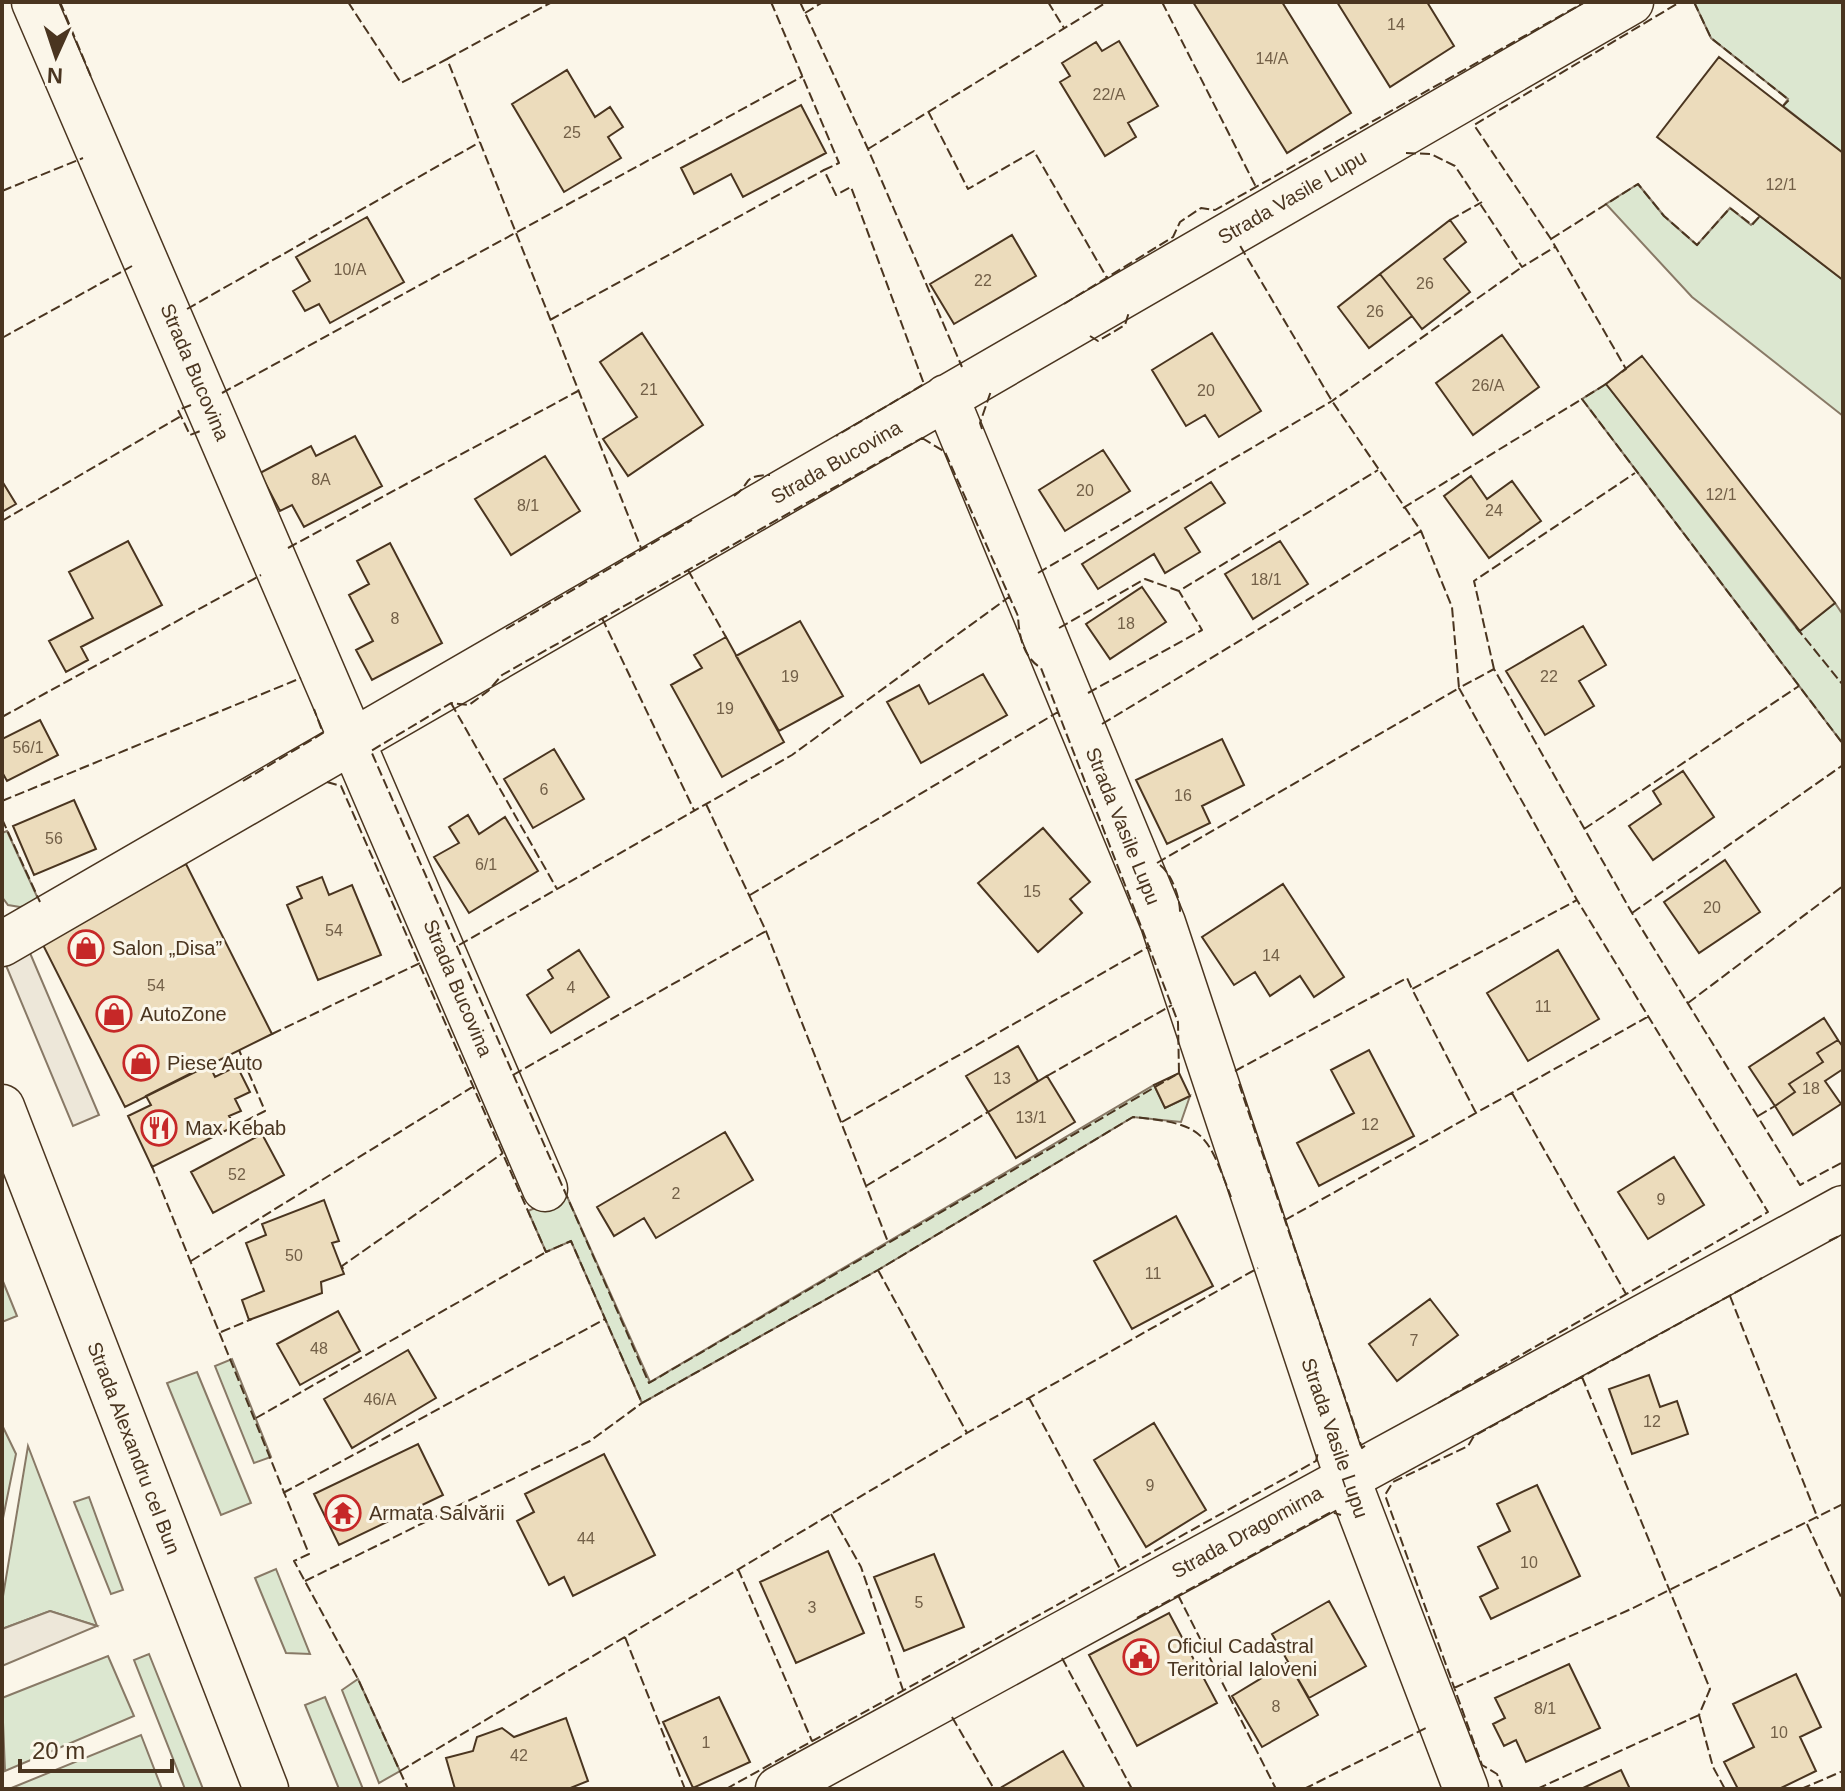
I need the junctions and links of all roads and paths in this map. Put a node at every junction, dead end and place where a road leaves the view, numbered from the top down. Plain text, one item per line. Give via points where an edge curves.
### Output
1 (34, 2) edge
2 (1631, 2) edge
3 (946, 397) junction
4 (352, 743) junction
5 (2, 944) edge
6 (2, 1107) edge
7 (545, 1189) dead end
8 (1843, 1208) edge
9 (1347, 1477) junction
10 (266, 1789) edge
11 (778, 1789) edge
12 (1466, 1789) edge

1 - 4 street, Strada Bucovina
2 - 3 street, Strada Vasile Lupu
3 - 4 street, Strada Bucovina
3 - 9 street, Strada Vasile Lupu via 1163,923
4 - 5 street, Strada Bucovina
4 - 7 street, Strada Bucovina
6 - 10 street, Strada Alexandru cel Bun
8 - 9 street, Strada Dragomirna
9 - 11 street, Strada Dragomirna
9 - 12 street, Strada Vasile Lupu

